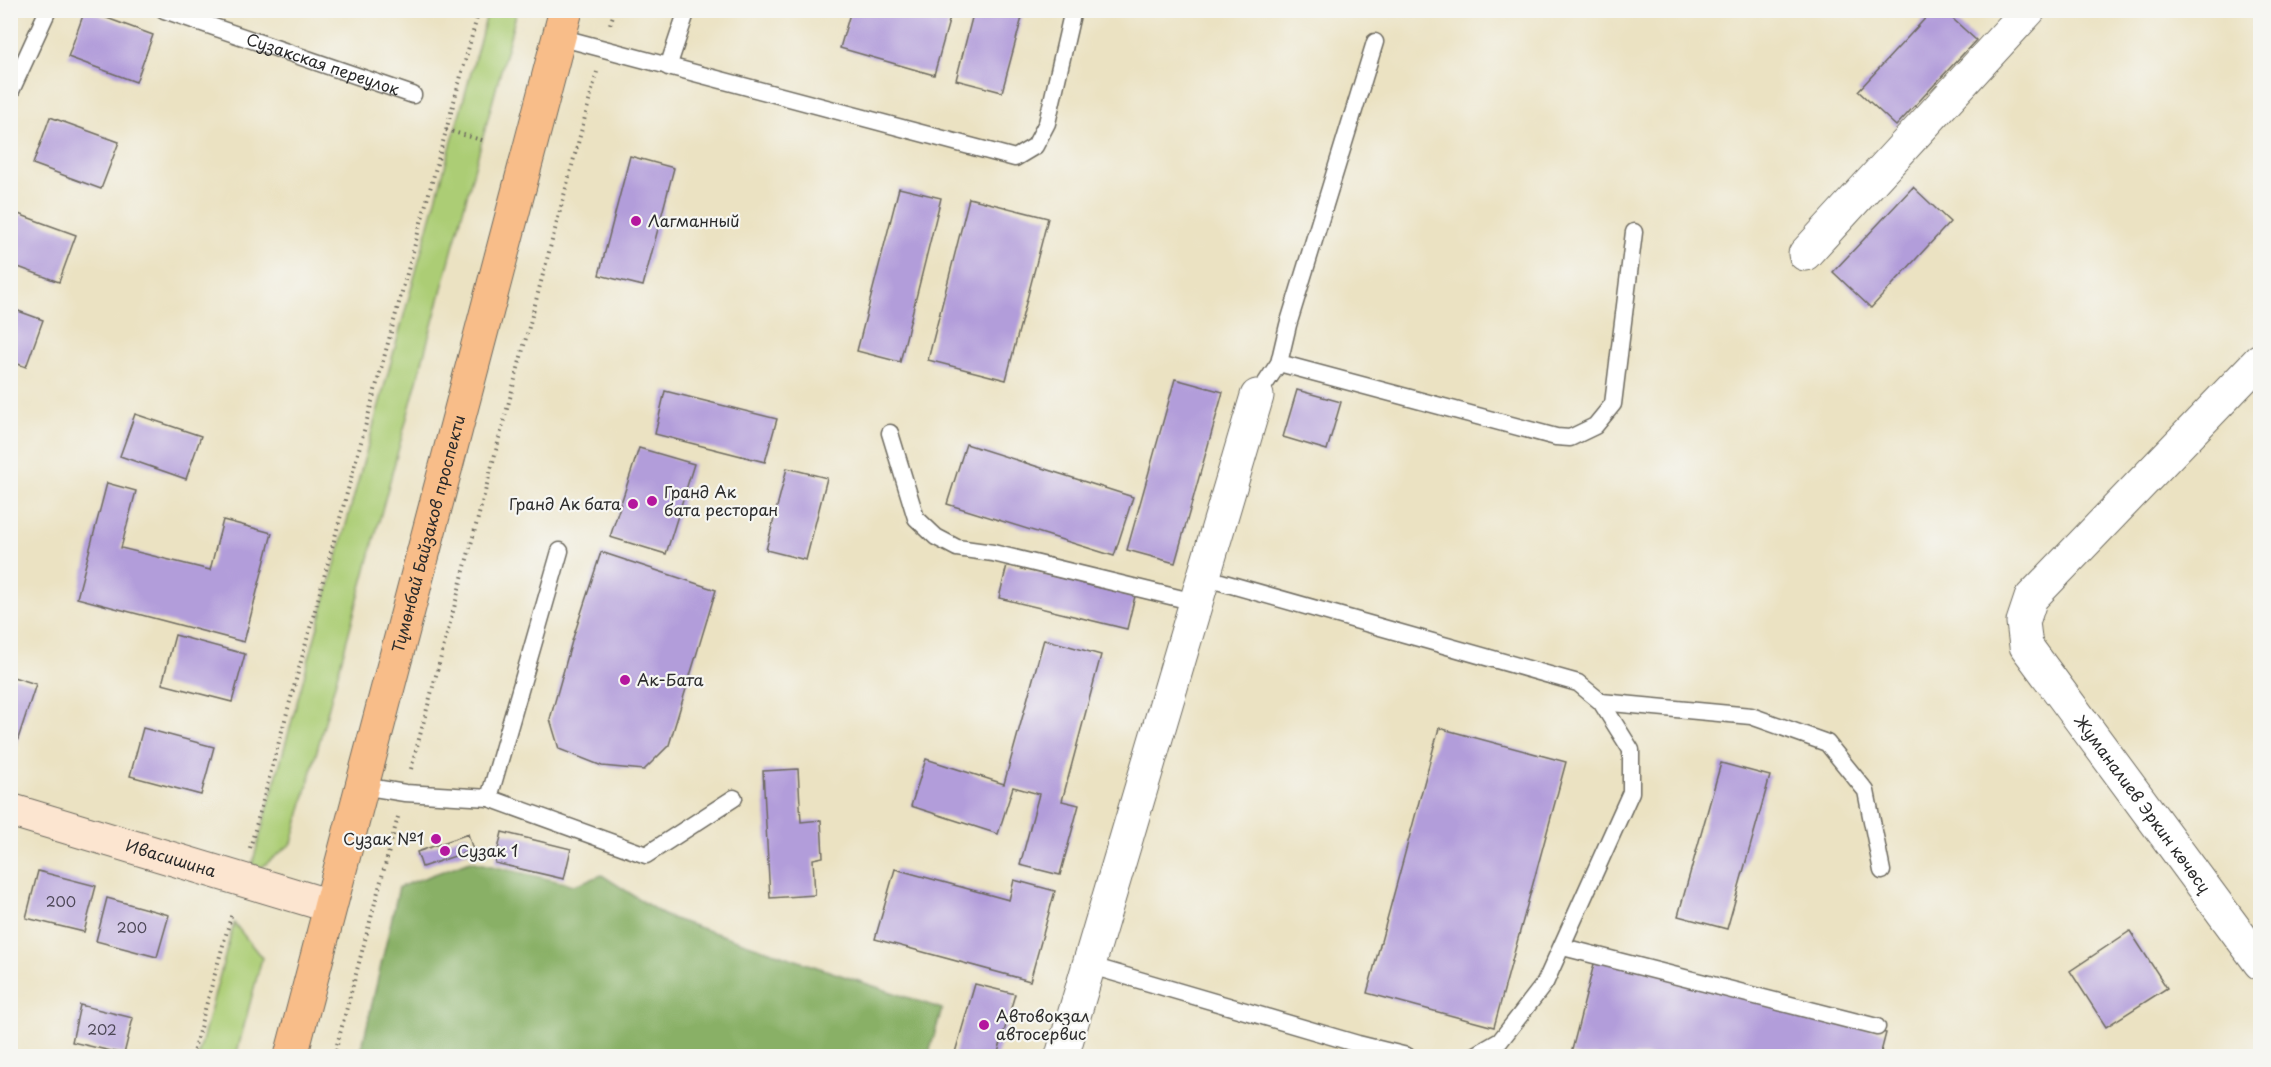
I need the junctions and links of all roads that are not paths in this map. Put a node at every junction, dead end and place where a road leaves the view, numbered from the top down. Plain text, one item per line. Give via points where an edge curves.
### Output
1 (48, 10) edge
2 (164, 10) edge
3 (687, 10) edge
4 (1073, 10) edge
5 (2029, 10) edge
6 (563, 24) edge
7 (1375, 42) dead end
8 (668, 67) junction
9 (10, 93) edge
10 (413, 95) dead end
11 (1634, 232) dead end
12 (1805, 254) dead end
13 (2260, 360) edge
14 (1280, 363) junction
15 (1257, 396) joint
16 (890, 433) dead end
17 (560, 551) dead end
18 (1199, 590) junction
19 (1601, 702) junction
20 (362, 786) junction
21 (489, 798) junction
22 (734, 798) dead end
23 (10, 810) edge
24 (1882, 871) dead end
25 (330, 906) junction
26 (1563, 947) junction
27 (2260, 963) edge
28 (1088, 964) junction
29 (1877, 1027) dead end
30 (291, 1056) edge
31 (1062, 1056) edge
32 (1407, 1056) edge
33 (1474, 1056) edge

1 - 9 lane
2 - 10 lane, Сузакская переулок
3 - 8 lane
4 - 8 lane via 1047,123 1035,146 1015,158
5 - 12 street
6 - 8 lane via 602,50
6 - 20 highway, Түмөнбай Байзаков проспекти
7 - 14 lane via 1288,325
11 - 14 lane via 1613,404 1595,426 1570,438 1556,438
13 - 27 street, Жуманалиев Эркин көчөсү via 2031,598 2023,621 2026,646
14 - 15 lane
15 - 18 street
16 - 18 lane via 916,518 936,537 957,548
17 - 21 lane
18 - 19 lane via 1578,683
18 - 28 street
19 - 24 lane via 1751,716 1827,743 1866,791
19 - 26 lane via 1631,750 1631,792
20 - 21 lane
20 - 25 highway, Түмөнбай Байзаков проспекти
21 - 22 lane via 646,855
23 - 25 street, Ивасишина
25 - 30 highway, Түмөнбай Байзаков проспекти
26 - 29 lane
26 - 33 lane via 1545,983 1500,1041
28 - 31 street
28 - 32 lane

